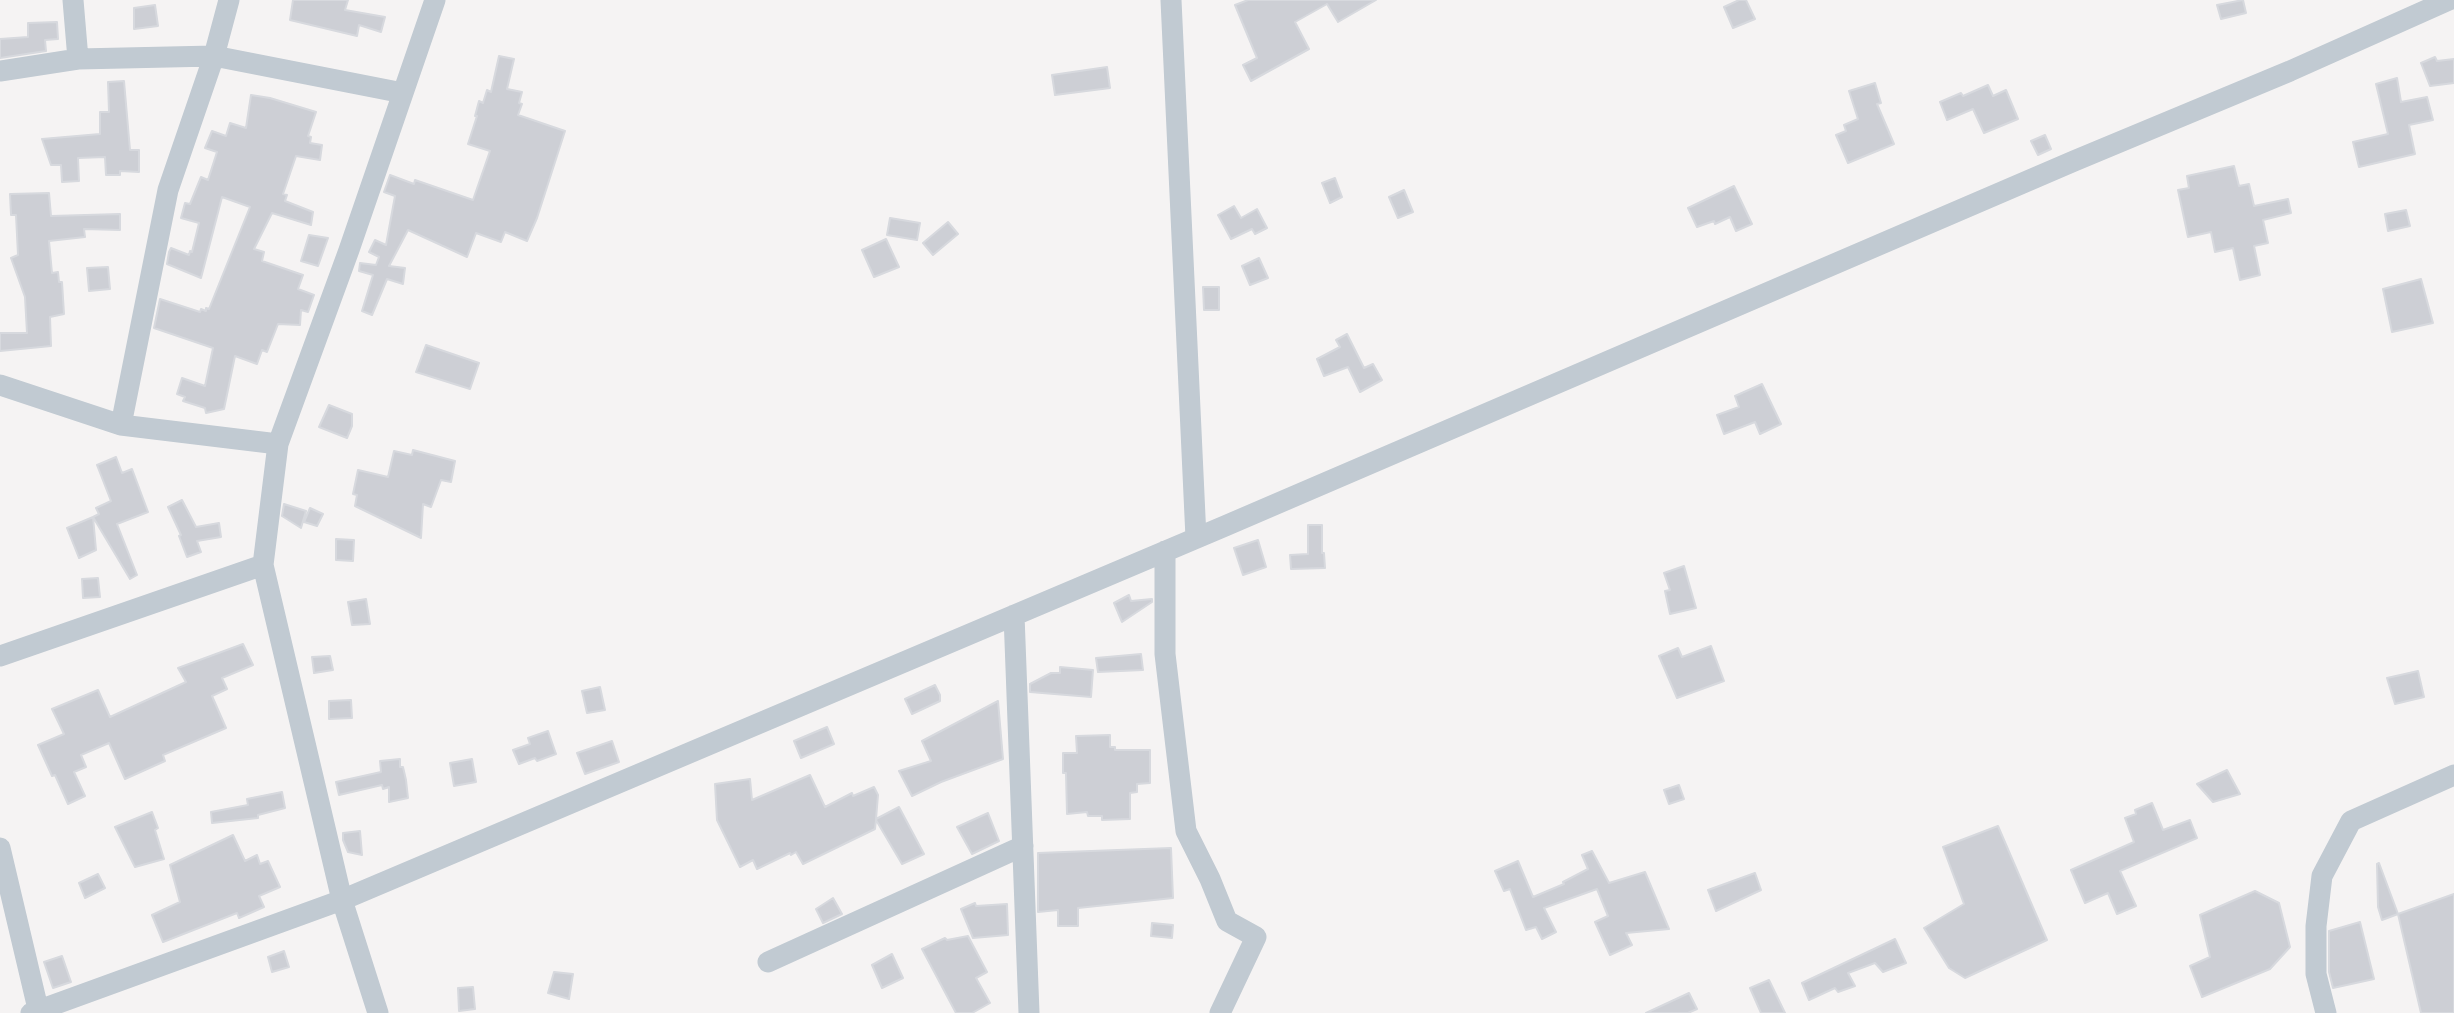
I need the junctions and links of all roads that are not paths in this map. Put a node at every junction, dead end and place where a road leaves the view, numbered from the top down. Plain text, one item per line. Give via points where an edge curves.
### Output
1 (73, 0) edge
2 (229, 0) edge
3 (435, 0) edge
4 (1171, 0) edge
5 (2449, 0) edge
6 (214, 56) junction
7 (78, 59) junction
8 (0, 72) edge
9 (403, 93) junction
10 (0, 385) edge
11 (121, 425) junction
12 (278, 444) junction
13 (1196, 538) junction
14 (1165, 551) junction
15 (263, 565) junction
16 (1014, 615) junction
17 (0, 656) edge
18 (2454, 775) edge
19 (1023, 846) junction
20 (0, 848) edge
21 (342, 900) junction
22 (768, 962) dead end
23 (36, 1012) edge
24 (378, 1013) edge
25 (1028, 1013) edge
26 (1220, 1013) edge
27 (2326, 1013) edge

1 - 7 street
2 - 6 street
3 - 9 street
4 - 13 street
5 - 13 street
6 - 7 street
6 - 9 street
6 - 11 street via 168,190
7 - 8 street
9 - 12 street
10 - 11 street
11 - 12 street
12 - 15 street
13 - 14 street
14 - 16 street
14 - 26 street via 1165,654 1186,831 1227,921 1256,937
15 - 17 street
15 - 21 street
16 - 19 street
16 - 21 street
18 - 27 street via 2351,821 2322,876 2316,974
19 - 22 street
19 - 25 street
20 - 23 street
21 - 23 street
21 - 24 street

